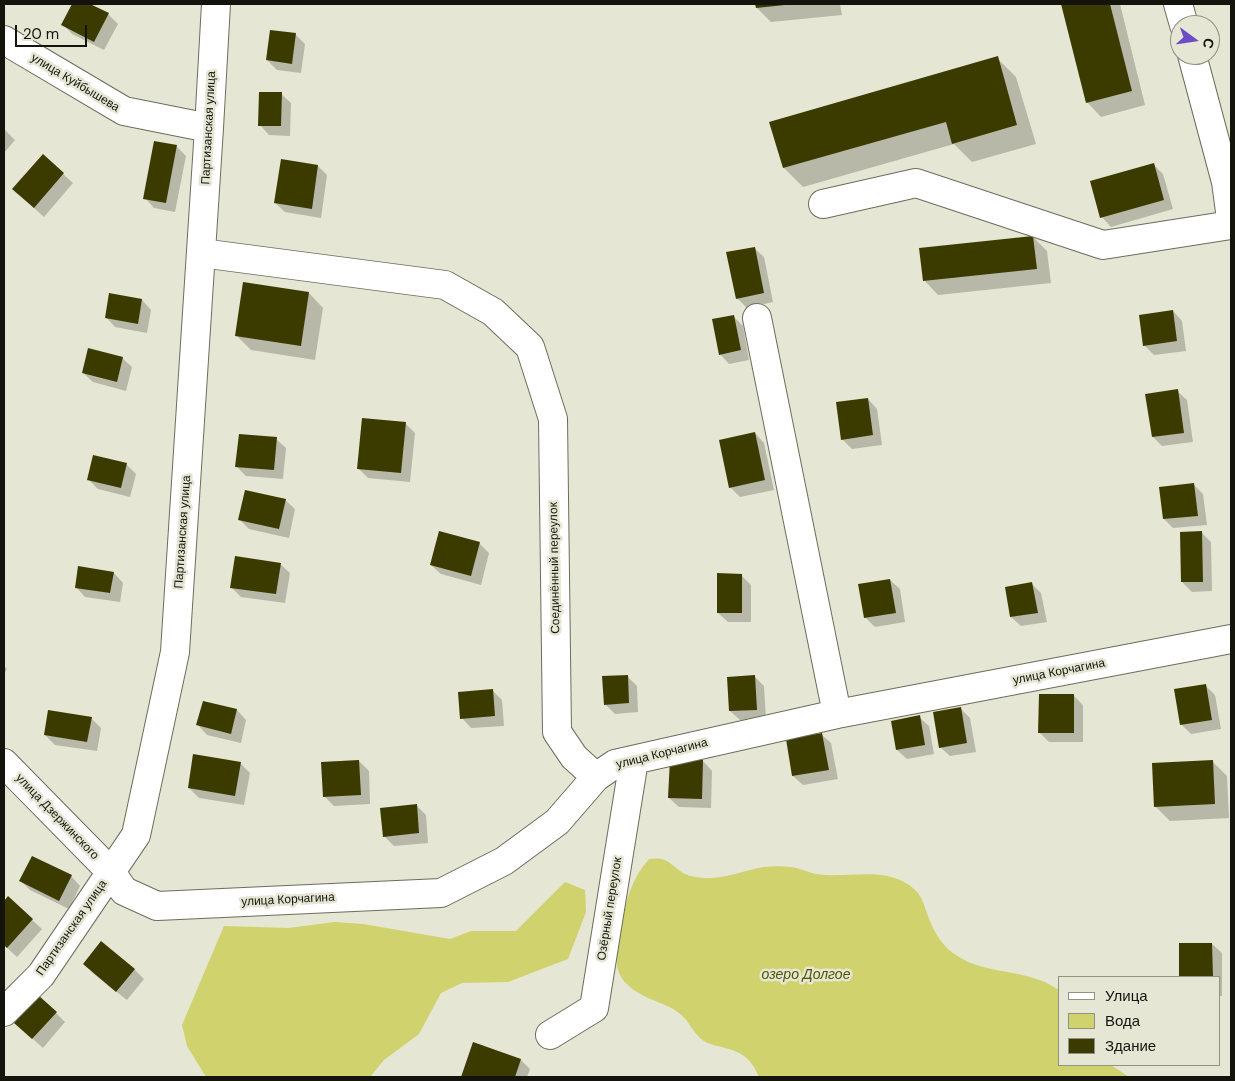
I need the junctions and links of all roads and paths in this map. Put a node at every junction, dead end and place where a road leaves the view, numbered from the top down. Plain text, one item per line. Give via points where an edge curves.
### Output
1 (216, 4) edge
2 (4, 40) edge
3 (1195, 65) edge
4 (209, 128) junction
5 (823, 204) dead end
6 (1231, 220) edge
7 (1231, 225) edge
8 (201, 253) junction
9 (757, 318) dead end
10 (1231, 639) edge
11 (837, 714) junction
12 (634, 760) junction
13 (4, 763) edge
14 (596, 777) junction
15 (111, 872) junction
16 (4, 1012) edge
17 (550, 1035) dead end

1 - 4 street, Партизанская улица
2 - 4 street, улица Куйбышева via 124,111
3 - 6 street via 1226,182
4 - 8 street, Партизанская улица
5 - 7 street via 916,184 1103,245
8 - 14 street, Соединённый переулок via 446,285 493,312 530,347 553,419 557,732 574,757
8 - 15 street, Партизанская улица via 175,652 136,835
9 - 11 street
10 - 11 street, улица Корчагина
11 - 12 street, улица Корчагина
12 - 14 street, улица Корчагина via 615,764
12 - 17 street, Озёрный переулок via 594,1008
13 - 15 street, улица Дзержинского
14 - 15 street, улица Корчагина via 556,822 512,856 441,893 157,906 124,891
15 - 16 street, Партизанская улица via 41,975

